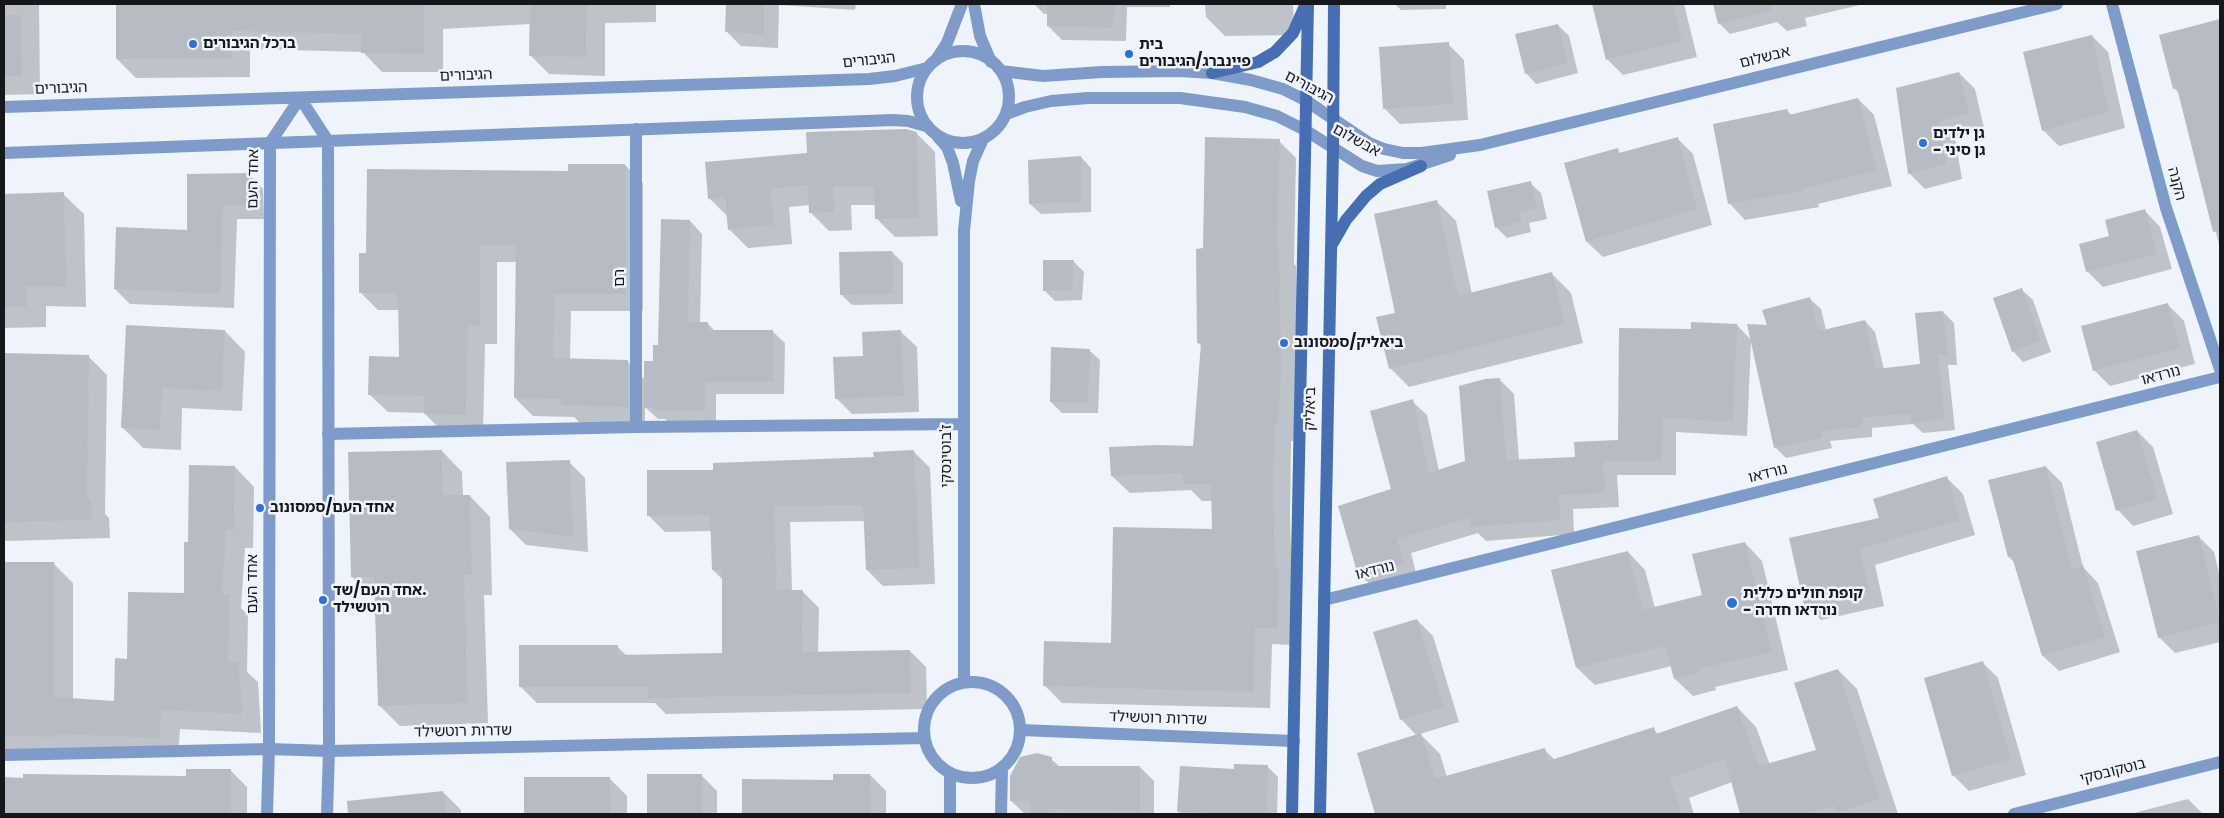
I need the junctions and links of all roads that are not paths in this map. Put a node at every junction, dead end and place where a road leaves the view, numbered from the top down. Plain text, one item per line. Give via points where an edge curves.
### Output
1 (962, 4) edge
2 (974, 4) edge
3 (1307, 4) edge
4 (1334, 4) edge
5 (2057, 4) edge
6 (2112, 4) edge
7 (991, 62) junction
8 (932, 64) junction
9 (1001, 70) junction
10 (1212, 73) junction
11 (300, 98) junction
12 (1305, 100) junction
13 (4, 107) edge
14 (1006, 114) junction
15 (1333, 120) junction
16 (926, 126) junction
17 (636, 129) junction
18 (1304, 130) junction
19 (938, 137) junction
20 (983, 139) junction
21 (328, 141) junction
22 (270, 143) junction
23 (1480, 145) junction
24 (1333, 149) junction
25 (4, 152) edge
26 (1420, 166) junction
27 (964, 231) junction
28 (1330, 249) junction
29 (2220, 369) edge
30 (2220, 377) edge
31 (963, 424) junction
32 (636, 427) junction
33 (328, 434) junction
34 (1324, 600) junction
35 (964, 682) junction
36 (1021, 730) junction
37 (924, 738) junction
38 (1294, 741) junction
39 (269, 749) junction
40 (329, 751) junction
41 (4, 755) edge
42 (2220, 762) edge
43 (1002, 769) junction
44 (950, 774) junction
45 (266, 814) edge
46 (327, 814) edge
47 (950, 814) edge
48 (1001, 814) edge
49 (1292, 814) edge
50 (1320, 814) edge
51 (2014, 814) edge

1 - 8 street via 947,43
2 - 7 street via 980,36
3 - 10 main road via 1293,33 1275,52 1258,62
3 - 12 main road, ביאליק
4 - 15 main road, ביאליק
5 - 23 street, אבשלום
6 - 29 street, הקנה via 2166,208
7 - 8 street via 969,51 952,52
7 - 9 street
8 - 11 street, הגיבורים via 895,76 868,79
8 - 16 street via 919,82 916,101
9 - 10 street, הגיבורים via 1043,76 1137,71
9 - 14 street via 1008,92
10 - 12 street, הגיבורים via 1283,89
11 - 13 street, הגיבורים
11 - 21 street
11 - 22 street, אחד העם
12 - 15 street, הגיבורים
12 - 18 main road, ביאליק
14 - 18 street via 1051,101 1180,98 1245,106
14 - 20 street via 996,130
15 - 23 street, אבשלום via 1369,143 1403,153 1439,152
15 - 24 main road, ביאליק
16 - 17 street via 893,120
16 - 19 street
17 - 21 street
17 - 32 street, רם
18 - 24 street, אבשלום
18 - 38 main road, ביאליק
19 - 20 street via 968,144
19 - 27 street, ז'בוטינסקי via 947,147 958,177
20 - 27 street, ז'בוטינסקי via 973,161
21 - 22 street
21 - 33 street
22 - 25 street
22 - 39 street, אחד העם
23 - 26 street, אבשלום
24 - 26 street, אבשלום via 1377,171 1391,172
24 - 28 main road, ביאליק
26 - 28 main road via 1380,184 1366,196 1346,220
27 - 31 street, ז'בוטינסקי
28 - 34 main road, ביאליק
30 - 34 street, נורדאו
31 - 32 street
31 - 35 street, ז'בוטינסקי
32 - 33 street
33 - 40 street
34 - 50 main road, ביאליק
35 - 36 street via 988,684 1009,698 1018,713
35 - 37 street via 948,687 932,702 924,717
36 - 38 street, שדרות רוטשילד
36 - 43 street via 1013,756
37 - 40 street, שדרות רוטשילד
37 - 44 street via 929,754
38 - 49 main road, ביאליק
39 - 40 street, שדרות רוטשילד
39 - 41 street, שדרות רוטשילד
39 - 45 street, אחד העם
40 - 46 street
42 - 51 street, בוטקובסקי
43 - 44 street via 983,778 966,779
43 - 48 street
44 - 47 street

